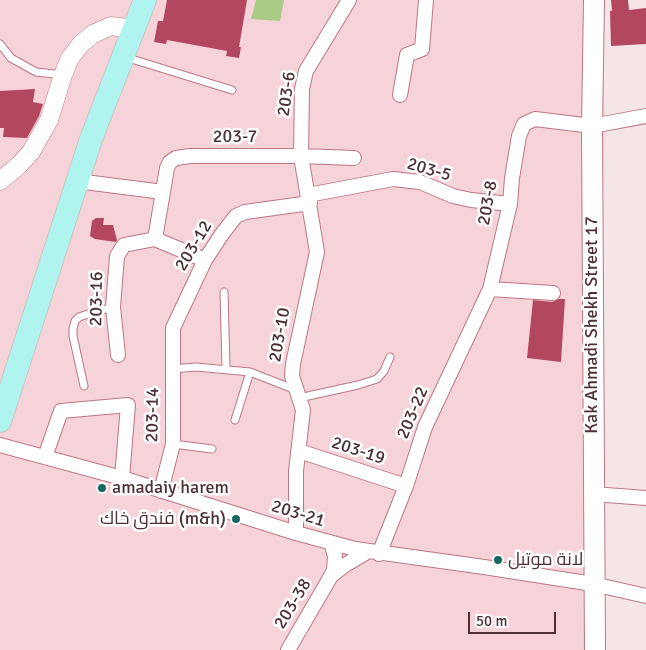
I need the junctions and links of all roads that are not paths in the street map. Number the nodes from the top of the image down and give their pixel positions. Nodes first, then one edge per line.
1 (145, 0) edge
2 (349, 0) edge
3 (426, 0) edge
4 (594, 0) edge
5 (134, 29) junction
6 (0, 44) edge
7 (123, 56) junction
8 (63, 75) junction
9 (232, 90) dead end
10 (400, 95) dead end
11 (646, 116) edge
12 (592, 126) junction
13 (301, 156) junction
14 (354, 158) dead end
15 (0, 181) edge
16 (77, 181) junction
17 (163, 192) junction
18 (309, 199) junction
19 (510, 204) junction
20 (155, 239) junction
21 (205, 260) junction
22 (490, 289) junction
23 (224, 292) dead end
24 (553, 293) dead end
25 (112, 307) junction
26 (118, 355) dead end
27 (390, 357) dead end
28 (172, 369) junction
29 (226, 370) junction
30 (250, 372) junction
31 (84, 386) dead end
32 (298, 394) junction
33 (235, 420) dead end
34 (0, 421) edge
35 (173, 444) junction
36 (0, 445) edge
37 (212, 449) dead end
38 (299, 451) junction
39 (45, 457) junction
40 (122, 478) junction
41 (406, 486) junction
42 (161, 491) junction
43 (593, 494) junction
44 (646, 498) edge
45 (296, 533) junction
46 (331, 543) junction
47 (373, 553) junction
48 (331, 576) junction
49 (593, 584) junction
50 (646, 596) edge
51 (288, 650) edge
52 (595, 650) edge

1 - 5 main road
2 - 13 street, 203-6
3 - 10 street
4 - 12 main road, Kak Ahmadi Shekh Street 17
5 - 7 main road
5 - 8 street
6 - 8 lane
7 - 9 lane
7 - 16 main road
8 - 15 street
11 - 12 street
12 - 19 street, 203-8
12 - 43 main road, Kak Ahmadi Shekh Street 17
13 - 14 street, 203-7
13 - 17 street, 203-7
13 - 18 street, 203-6
16 - 17 street
16 - 34 main road
17 - 20 street
18 - 19 street, 203-5
18 - 21 street, 203-12
18 - 32 street, 203-10
19 - 22 street, 203-8
20 - 21 street
20 - 25 street, 203-16
21 - 28 street, 203-12
22 - 24 street
22 - 41 street, 203-22
23 - 29 lane
25 - 26 street, 203-16
25 - 31 lane
27 - 32 lane
28 - 29 lane
28 - 35 street, 203-14
29 - 30 lane
30 - 32 lane
30 - 33 lane
32 - 38 street, 203-10
35 - 37 lane
35 - 42 street, 203-14
36 - 39 street, 203-21
38 - 41 street, 203-19
38 - 45 street, 203-10
39 - 40 street, 203-21
39 - 40 street
40 - 42 street, 203-21
41 - 47 street, 203-22
42 - 45 street, 203-21
43 - 44 street
43 - 49 main road, Kak Ahmadi Shekh Street 17
45 - 46 street, 203-21
46 - 47 street, 203-21
46 - 48 street, 203-38
47 - 48 street, 203-38
47 - 49 street, 203-21
48 - 51 street, 203-38
49 - 50 street, 203-21
49 - 52 main road, Kak Ahmadi Shekh Street 17

